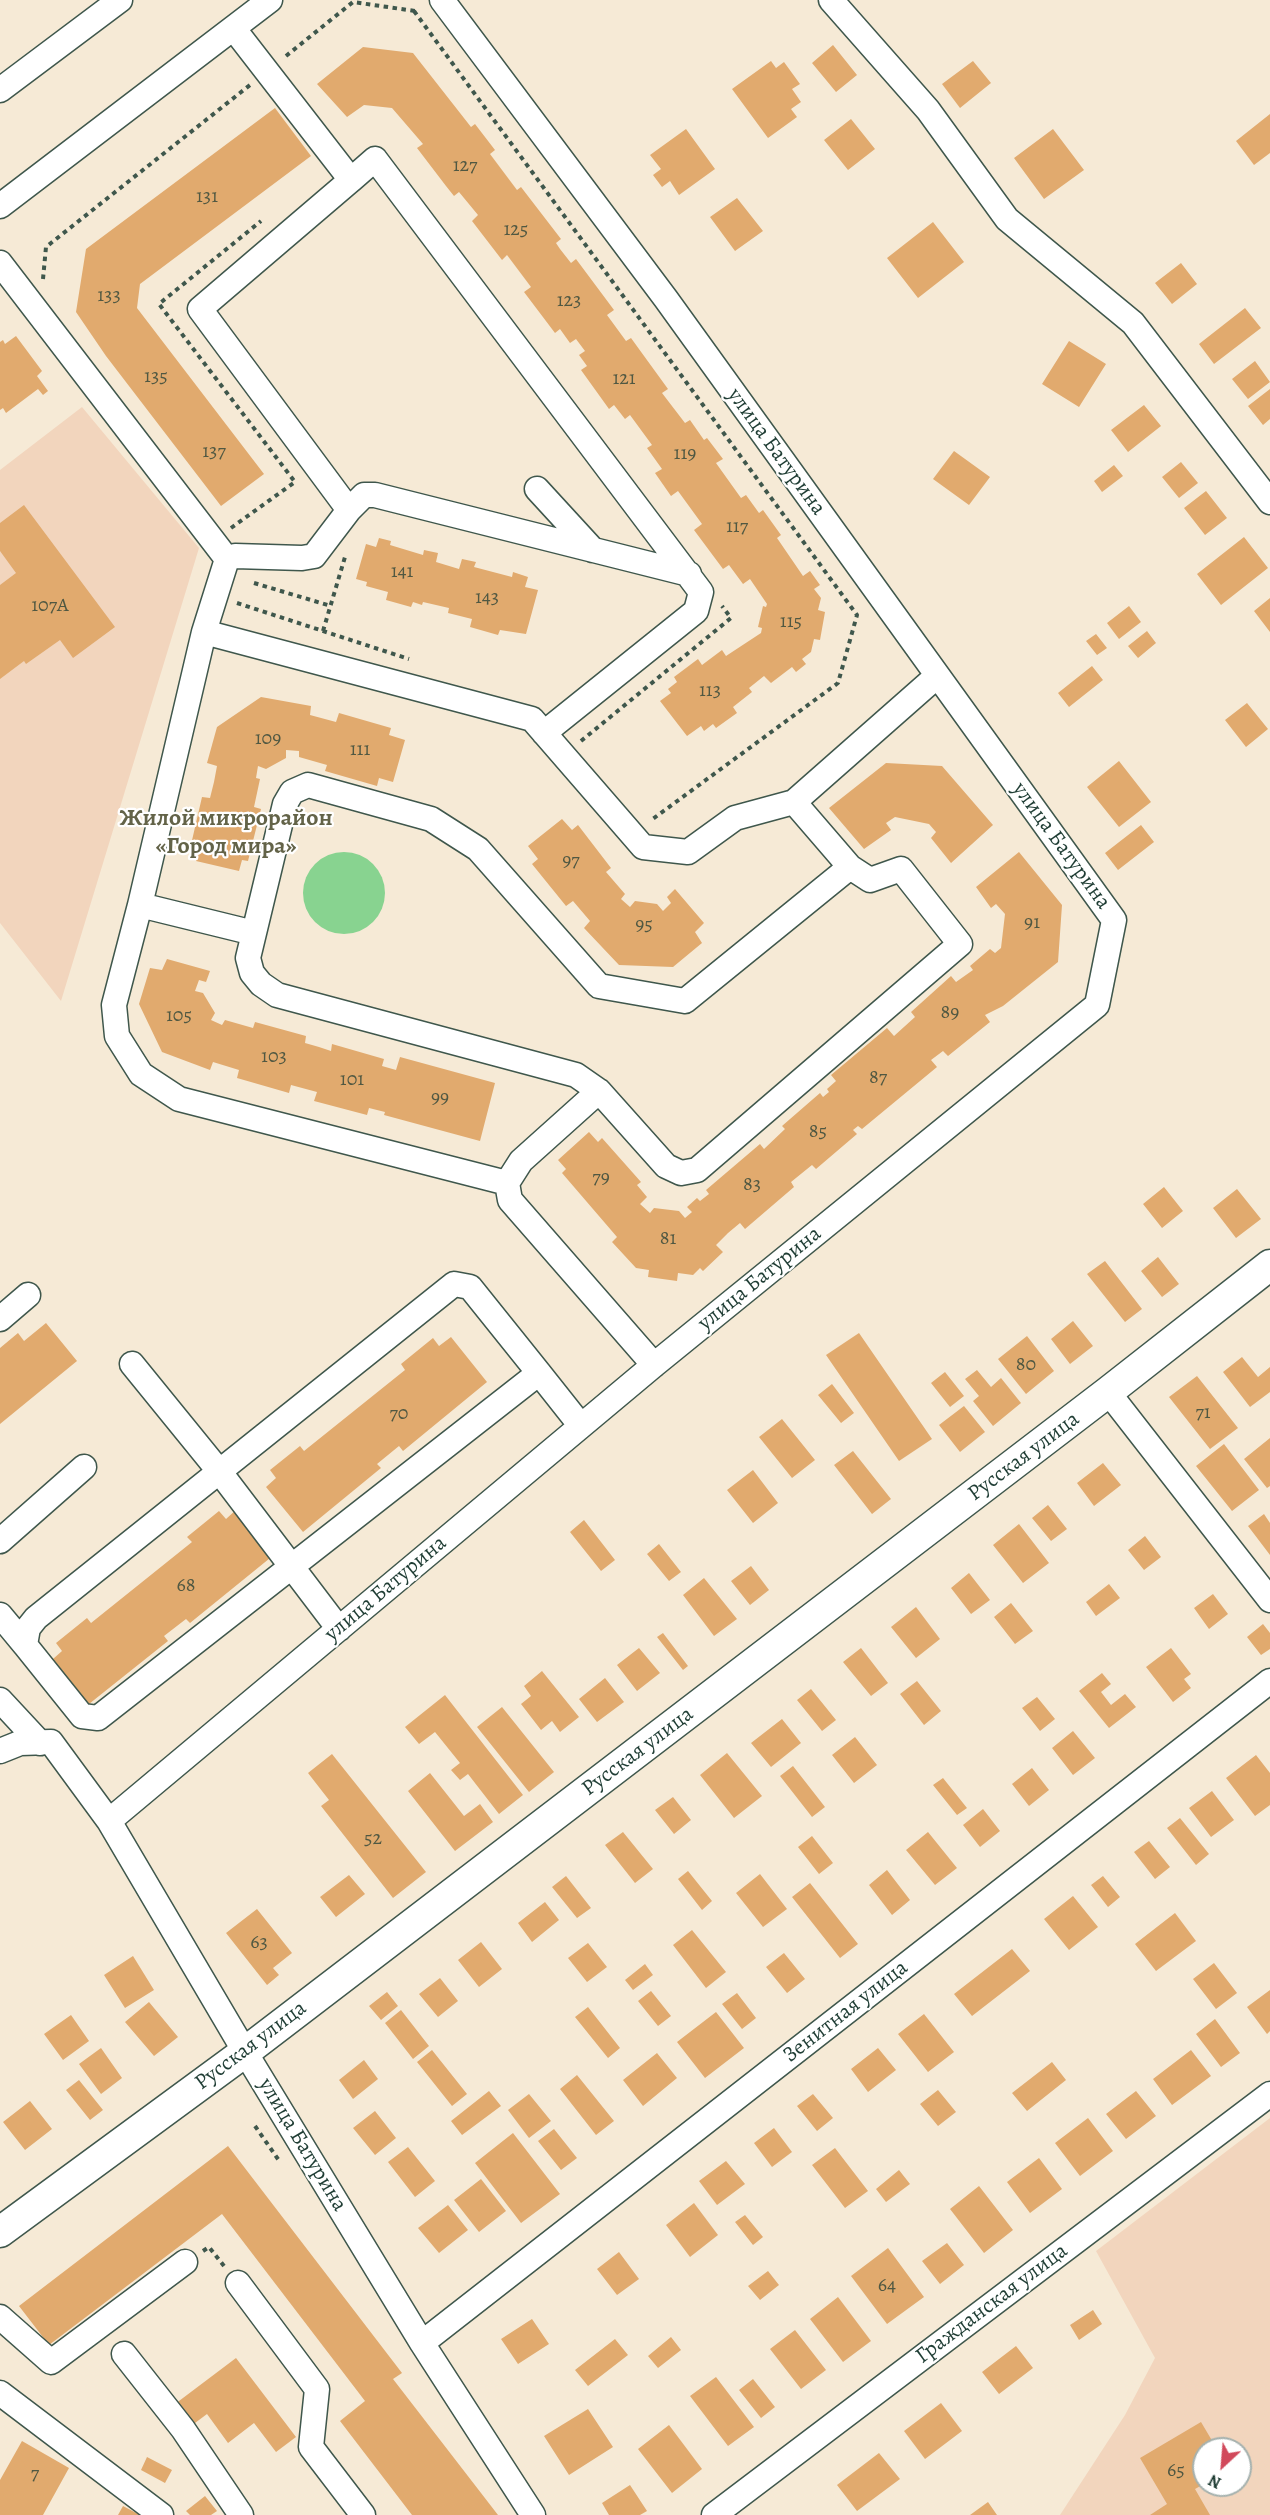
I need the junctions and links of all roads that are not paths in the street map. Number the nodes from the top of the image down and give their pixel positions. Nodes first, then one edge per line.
1 (120, 0) edge
2 (270, 0) edge
3 (846, 5) edge
4 (448, 8) edge
5 (234, 29) junction
6 (0, 90) edge
7 (351, 180) junction
8 (0, 206) edge
9 (0, 262) edge
10 (537, 489) dead end
11 (1270, 502) edge
12 (349, 510) junction
13 (220, 550) junction
14 (593, 550) junction
15 (689, 574) junction
16 (204, 632) junction
17 (937, 676) junction
18 (544, 733) junction
19 (794, 802) junction
20 (850, 867) junction
21 (140, 904) junction
22 (254, 933) junction
23 (599, 1091) junction
24 (507, 1183) junction
25 (1270, 1265) edge
26 (28, 1295) dead end
27 (0, 1319) edge
28 (132, 1364) dead end
29 (654, 1365) junction
30 (539, 1373) junction
31 (1108, 1392) junction
32 (581, 1426) junction
33 (84, 1467) dead end
34 (219, 1471) junction
35 (0, 1541) edge
36 (292, 1566) junction
37 (1270, 1600) edge
38 (0, 1615) edge
39 (339, 1629) junction
40 (25, 1645) junction
41 (1270, 1682) edge
42 (0, 1700) edge
43 (40, 1743) junction
44 (0, 1751) edge
45 (109, 1821) junction
46 (245, 2052) junction
47 (1270, 2094) edge
48 (0, 2232) edge
49 (185, 2262) road end
50 (238, 2283) road end
51 (0, 2317) edge
52 (422, 2343) junction
53 (124, 2354) dead end
54 (0, 2393) edge
55 (161, 2515) edge
56 (241, 2515) edge
57 (363, 2515) edge
58 (533, 2515) edge
59 (714, 2515) edge

1 - 6 street
2 - 5 street
3 - 11 street
4 - 17 street, улица Батурина
5 - 7 street
5 - 8 street
7 - 12 street
7 - 15 street
9 - 13 street
10 - 14 street
12 - 13 street
12 - 14 street
13 - 16 street
14 - 15 street
15 - 18 street
16 - 18 street
16 - 21 street
17 - 19 street
17 - 29 street, улица Батурина
18 - 19 street
19 - 20 street
20 - 22 street
20 - 23 street
21 - 22 street
21 - 24 street
22 - 23 street
23 - 24 street
24 - 29 street
25 - 31 main road, Русская улица
26 - 27 street
28 - 34 street
29 - 32 street, улица Батурина
30 - 32 street
30 - 34 street
30 - 36 street
31 - 37 street
31 - 46 main road, Русская улица
32 - 39 street, улица Батурина
33 - 35 street
34 - 36 street
34 - 40 street
36 - 39 street
36 - 40 street
38 - 40 street
39 - 45 street, улица Батурина
41 - 52 street, Зенитная улица
42 - 43 street
43 - 44 street
43 - 45 street
45 - 46 street, улица Батурина
46 - 48 main road, Русская улица
46 - 52 street, улица Батурина
47 - 59 street, Гражданская улица
49 - 51 street
50 - 57 street
52 - 58 street, улица Батурина
53 - 56 street
54 - 55 street

